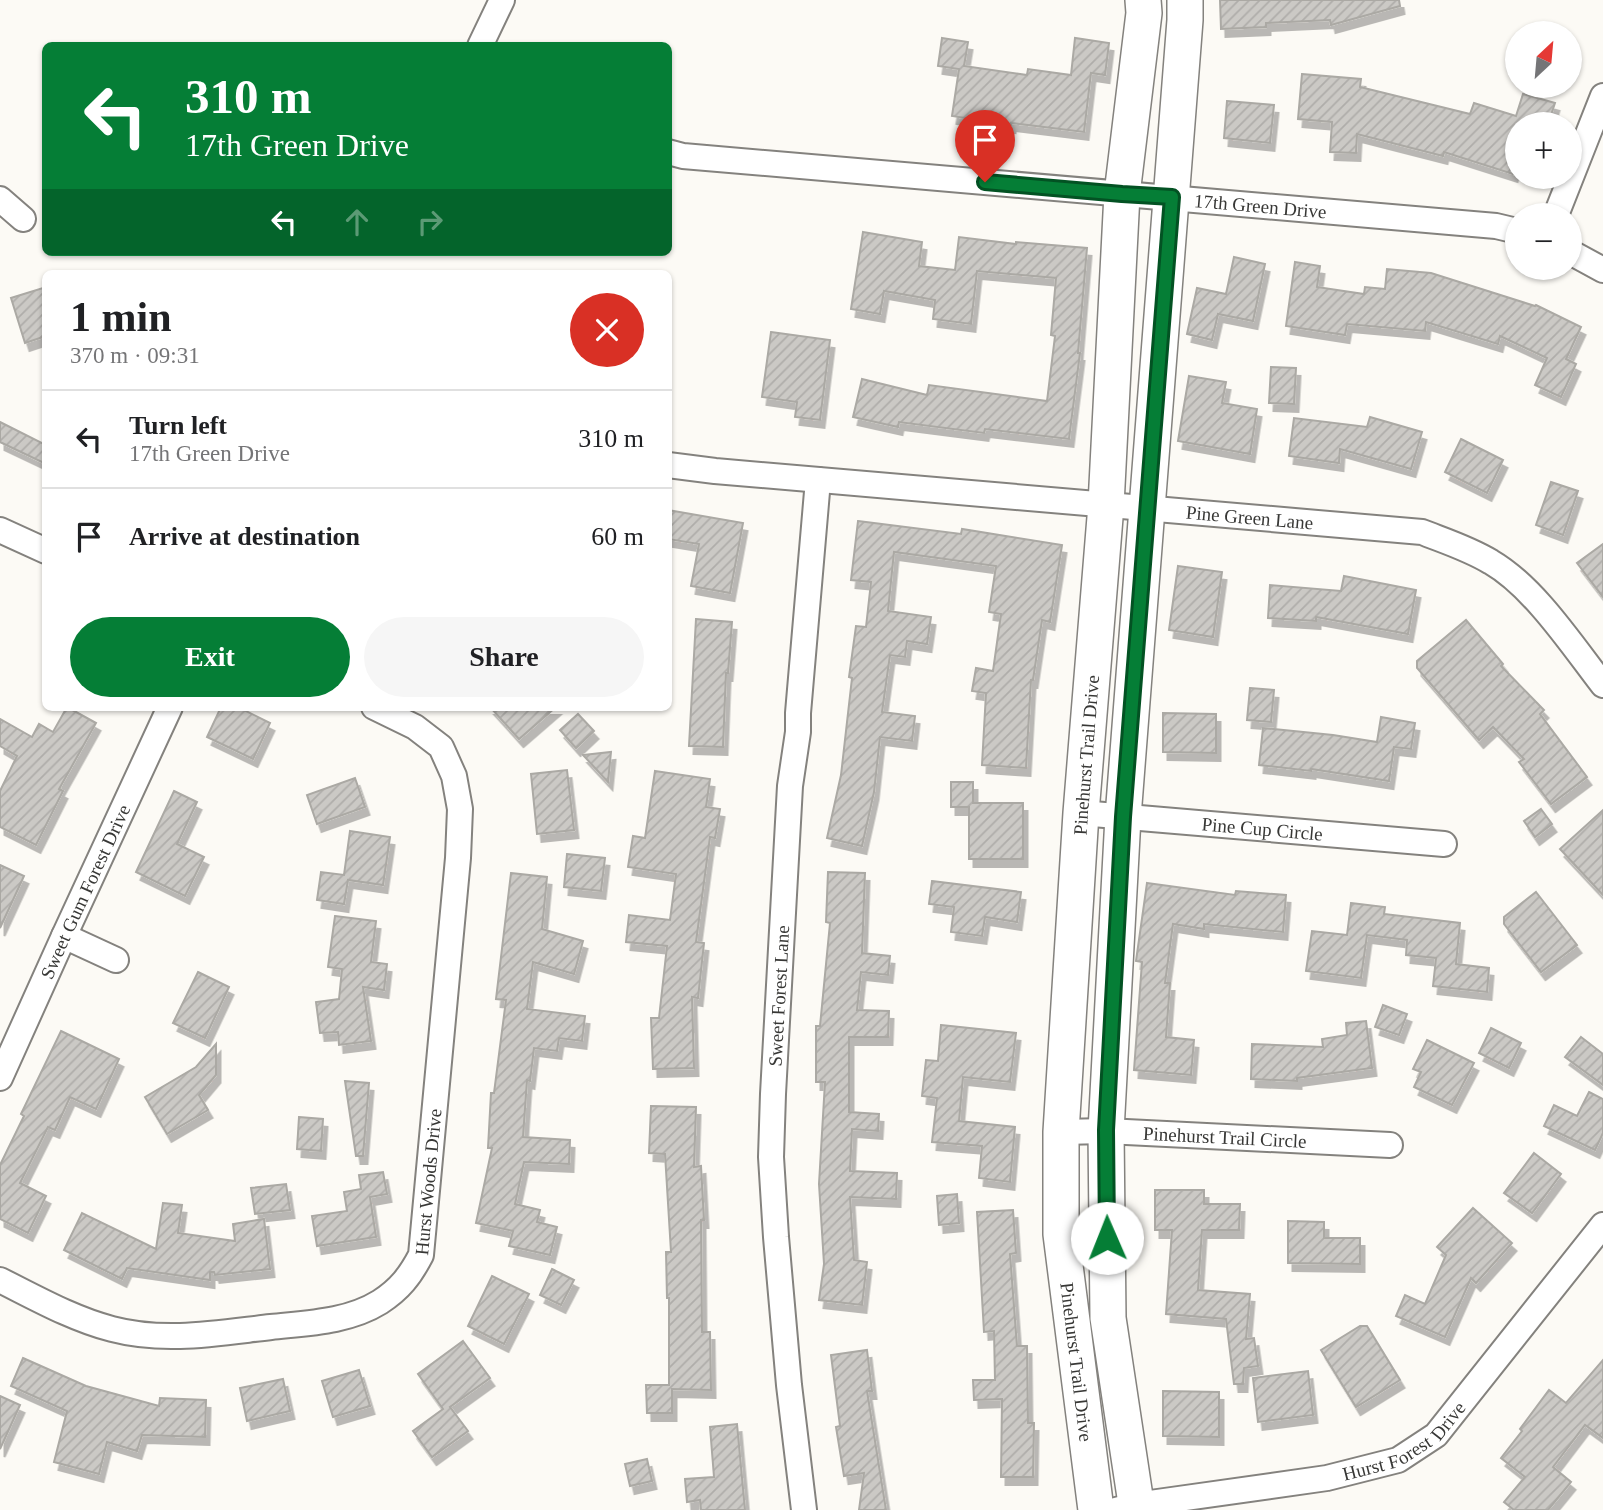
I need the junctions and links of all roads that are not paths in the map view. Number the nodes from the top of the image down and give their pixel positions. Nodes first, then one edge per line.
1 (502, 0) edge
2 (1143, 0) edge
3 (1185, 0) edge
4 (482, 42) edge
5 (1603, 96) edge
6 (672, 153) edge
7 (1122, 194) junction
8 (1172, 197) junction
9 (0, 199) edge
10 (1561, 203) edge
11 (23, 219) dead end
12 (1505, 228) edge
13 (1582, 259) edge
14 (1603, 270) edge
15 (672, 465) edge
16 (818, 480) junction
17 (1106, 505) junction
18 (1147, 507) junction
19 (0, 530) edge
20 (42, 549) edge
21 (1603, 685) edge
22 (168, 711) edge
23 (382, 711) edge
24 (1081, 813) junction
25 (1123, 817) junction
26 (1444, 844) dead end
27 (64, 936) junction
28 (116, 960) dead end
29 (0, 1078) edge
30 (1106, 1130) junction
31 (1061, 1132) junction
32 (1390, 1145) dead end
33 (1603, 1225) edge
34 (0, 1280) edge
35 (1130, 1508) edge
36 (804, 1510) edge
37 (1096, 1510) edge

1 - 4 street
2 - 7 street, Pinehurst Trail Drive
3 - 8 street, Pinehurst Trail Drive
5 - 10 street
6 - 7 street, 17th Green Drive
7 - 8 street, 17th Green Drive
7 - 17 street, Pinehurst Trail Drive
8 - 12 street, 17th Green Drive
8 - 18 street, Pinehurst Trail Drive
9 - 11 street
13 - 14 street
15 - 16 street, Pine Green Lane
16 - 17 street, Pine Green Lane
16 - 36 street, Sweet Forest Lane
17 - 18 street, Pine Green Lane
17 - 24 street, Pinehurst Trail Drive
18 - 21 street, Pine Green Lane
18 - 25 street, Pinehurst Trail Drive
19 - 20 street
22 - 27 street, Sweet Gum Forest Drive
23 - 34 street, Hurst Woods Drive
24 - 25 street, Pine Cup Circle
24 - 31 street, Pinehurst Trail Drive
25 - 26 street, Pine Cup Circle
25 - 30 street, Pinehurst Trail Drive
27 - 28 street
27 - 29 street, Sweet Gum Forest Drive
30 - 31 street, Pinehurst Trail Circle
30 - 32 street, Pinehurst Trail Circle
30 - 35 street, Pinehurst Trail Drive
31 - 37 street, Pinehurst Trail Drive
33 - 35 street, Hurst Forest Drive

